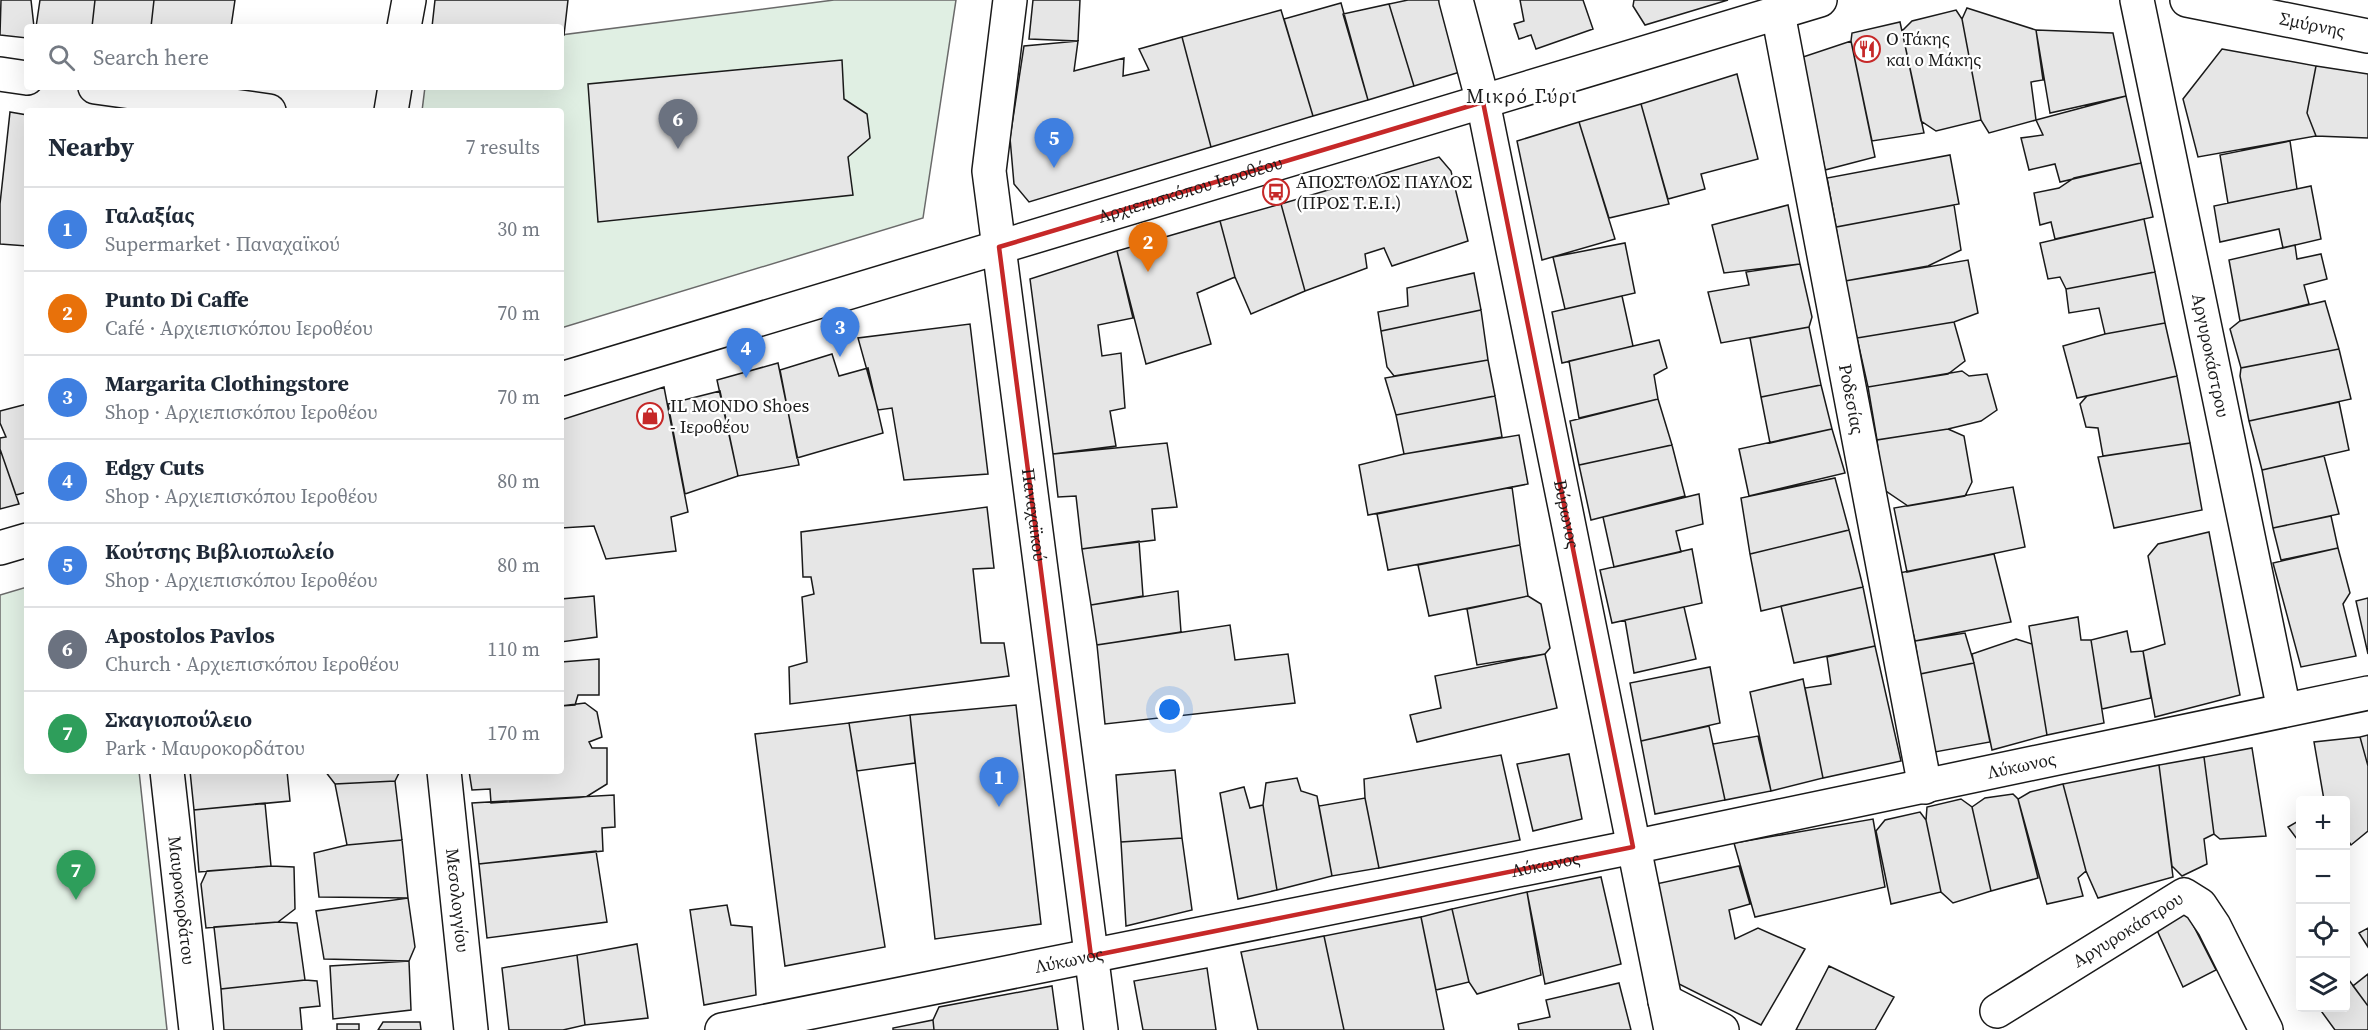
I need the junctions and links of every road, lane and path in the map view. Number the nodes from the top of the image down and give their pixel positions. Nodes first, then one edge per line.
1 (409, 0) edge
2 (1010, 0) edge
3 (1456, 0) edge
4 (1820, 0) edge
5 (2137, 0) edge
6 (2187, 0) edge
7 (1778, 13) junction
8 (405, 24) edge
9 (2368, 36) edge
10 (0, 74) edge
11 (24, 78) edge
12 (116, 90) edge
13 (394, 90) edge
14 (1483, 102) junction
15 (247, 108) edge
16 (392, 108) edge
17 (999, 247) junction
18 (564, 378) edge
19 (24, 541) edge
20 (0, 548) edge
21 (2368, 693) edge
22 (2284, 710) junction
23 (167, 774) edge
24 (444, 774) edge
25 (1925, 787) junction
26 (1633, 847) junction
27 (1091, 956) junction
28 (1997, 1011) dead end
29 (1668, 1016) edge
30 (196, 1030) edge
31 (471, 1030) edge
32 (722, 1030) edge
33 (1101, 1030) edge
34 (1722, 1030) edge
35 (2266, 1030) edge

1 - 8 street
2 - 17 street, Παναχαϊκού
3 - 14 street, Βύρωνος
4 - 7 street, Αρχιεπισκόπου Ιεροθέου
5 - 22 street, Αργυροκάστρου
6 - 9 street, Σμύρνης
7 - 14 street, Αρχιεπισκόπου Ιεροθέου
7 - 25 street, Ροδεσίας
10 - 11 street
12 - 15 street
13 - 16 street
14 - 17 street, Αρχιεπισκόπου Ιεροθέου
14 - 26 street, Βύρωνος
17 - 18 street, Αρχιεπισκόπου Ιεροθέου
17 - 27 street, Παναχαϊκού
19 - 20 street
21 - 22 street, Λύκωνος
22 - 25 street, Λύκωνος
23 - 30 street, Μαυροκορδάτου
24 - 31 street, Μεσολογγίου
25 - 26 street, Λύκωνος
26 - 27 street, Λύκωνος
26 - 29 street, Βύρωνος
27 - 32 street, Λύκωνος
27 - 33 street, Παναχαϊκού
28 - 35 street, Αργυροκάστρου
29 - 34 street

